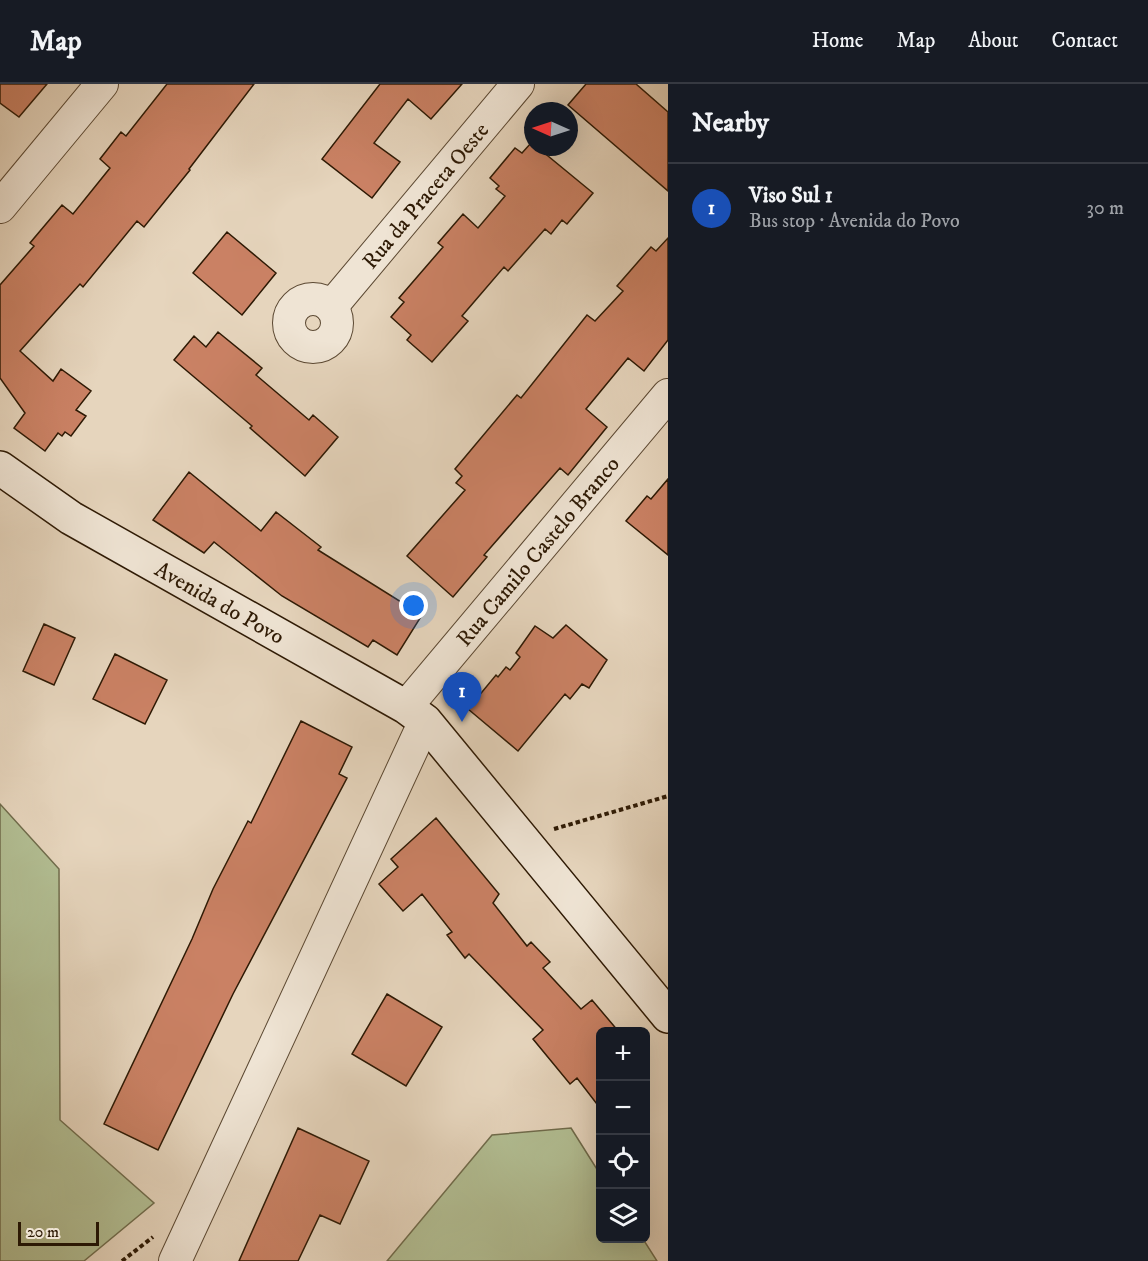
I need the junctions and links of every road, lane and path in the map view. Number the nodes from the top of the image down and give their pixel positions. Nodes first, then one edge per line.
1 (102, 84) edge
2 (518, 84) edge
3 (0, 207) edge
4 (331, 307) dead end
5 (668, 395) edge
6 (6, 467) edge
7 (416, 714) junction
8 (668, 796) edge
9 (521, 838) junction
10 (668, 1016) edge
11 (175, 1261) edge

1 - 3 street
2 - 4 street, Rua da Praceta Oeste
5 - 7 street, Rua Camilo Castelo Branco
6 - 7 street, Avenida do Povo
7 - 9 street
7 - 11 street, Rua Camilo Castelo Branco
8 - 9 path
9 - 10 street

